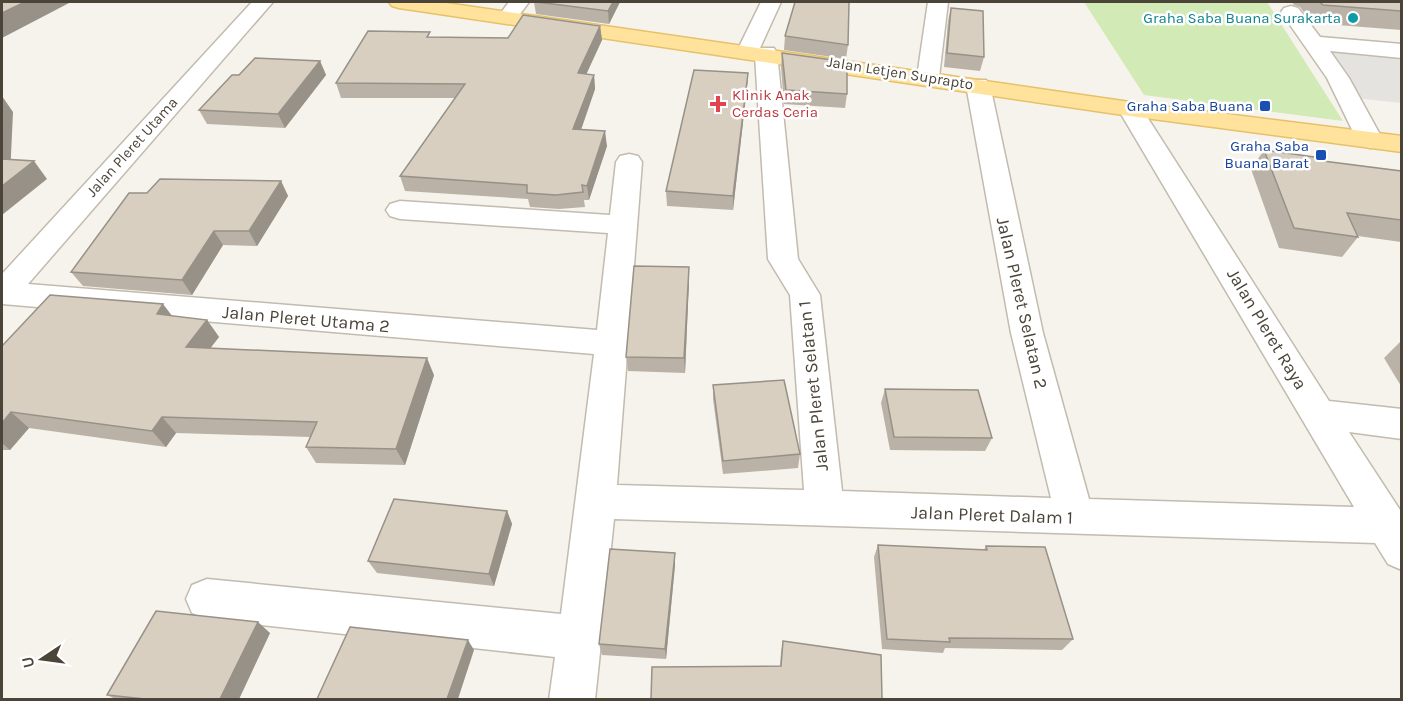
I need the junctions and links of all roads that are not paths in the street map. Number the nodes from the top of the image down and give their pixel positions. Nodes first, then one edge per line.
1 (263, 2) edge
2 (399, 2) edge
3 (771, 2) edge
4 (938, 2) edge
5 (513, 10) edge
6 (1291, 12) dead end
7 (1313, 43) junction
8 (1401, 51) edge
9 (757, 52) junction
10 (928, 77) junction
11 (978, 85) junction
12 (1130, 109) junction
13 (1371, 140) junction
14 (1401, 144) edge
15 (629, 162) dead end
16 (400, 210) dead end
17 (621, 225) junction
18 (2, 292) edge
19 (610, 343) junction
20 (1319, 414) junction
21 (1401, 424) edge
22 (596, 501) junction
23 (825, 509) junction
24 (1075, 518) junction
25 (1395, 538) edge
26 (207, 598) dead end
27 (581, 638) junction
28 (572, 699) edge

1 - 18 street, Jalan Pleret Utama
2 - 5 main road, Jalan Letjen Suprapto
3 - 9 street
4 - 10 street
5 - 9 main road, Jalan Letjen Suprapto
6 - 7 street
7 - 8 street
7 - 13 street
9 - 10 main road, Jalan Letjen Suprapto
9 - 23 street, Jalan Pleret Selatan 1
10 - 11 main road, Jalan Letjen Suprapto
11 - 12 main road, Jalan Letjen Suprapto
11 - 24 street, Jalan Pleret Selatan 2
12 - 13 main road, Jalan Letjen Suprapto
12 - 20 street, Jalan Pleret Raya
13 - 14 main road, Jalan Letjen Suprapto
15 - 17 street
16 - 17 street
17 - 19 street
18 - 19 street, Jalan Pleret Utama 2
19 - 22 street
20 - 21 street
20 - 25 street, Jalan Pleret Raya
22 - 23 street, Jalan Pleret Dalam 1
22 - 27 street
23 - 24 street, Jalan Pleret Dalam 1
24 - 25 street, Jalan Pleret Dalam 1
26 - 27 street
27 - 28 street

